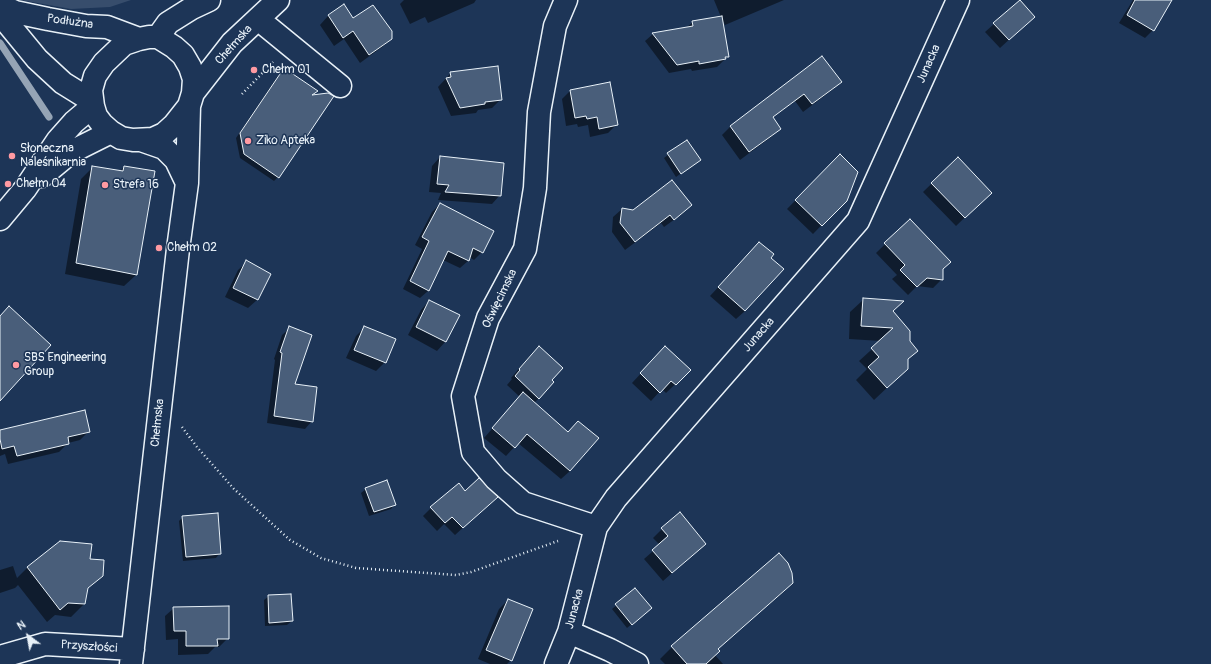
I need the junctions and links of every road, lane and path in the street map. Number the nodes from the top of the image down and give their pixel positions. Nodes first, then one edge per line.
1 (209, 0) edge
2 (278, 0) edge
3 (566, 0) edge
4 (958, 0) edge
5 (0, 5) edge
6 (0, 14) edge
7 (258, 19) junction
8 (148, 38) junction
9 (290, 45) junction
10 (340, 86) dead end
11 (242, 94) dead end
12 (191, 99) junction
13 (93, 104) junction
14 (111, 132) junction
15 (141, 140) junction
16 (187, 183) junction
17 (25, 189) junction
18 (0, 219) edge
19 (158, 423) junction
20 (596, 526) junction
21 (516, 556) dead end
22 (569, 632) junction
23 (0, 657) edge
24 (132, 657) edge
25 (556, 664) edge
26 (637, 664) edge

1 - 8 street
2 - 7 street, Chełmska
3 - 20 street, Oświęcimska
4 - 20 street, Junacka
5 - 8 street, Podłużna
6 - 13 street
7 - 9 street
7 - 12 street, Chełmska
8 - 12 street
8 - 13 street
9 - 10 street
9 - 11 path
12 - 15 street
12 - 16 street, Chełmska
13 - 14 street
13 - 17 street
14 - 15 street
14 - 17 street
15 - 16 street
16 - 19 street, Chełmska
17 - 18 street
19 - 21 path
19 - 24 street, Chełmska
20 - 22 street, Junacka
22 - 25 street, Junacka
22 - 26 street
23 - 24 street, Przyszłości

